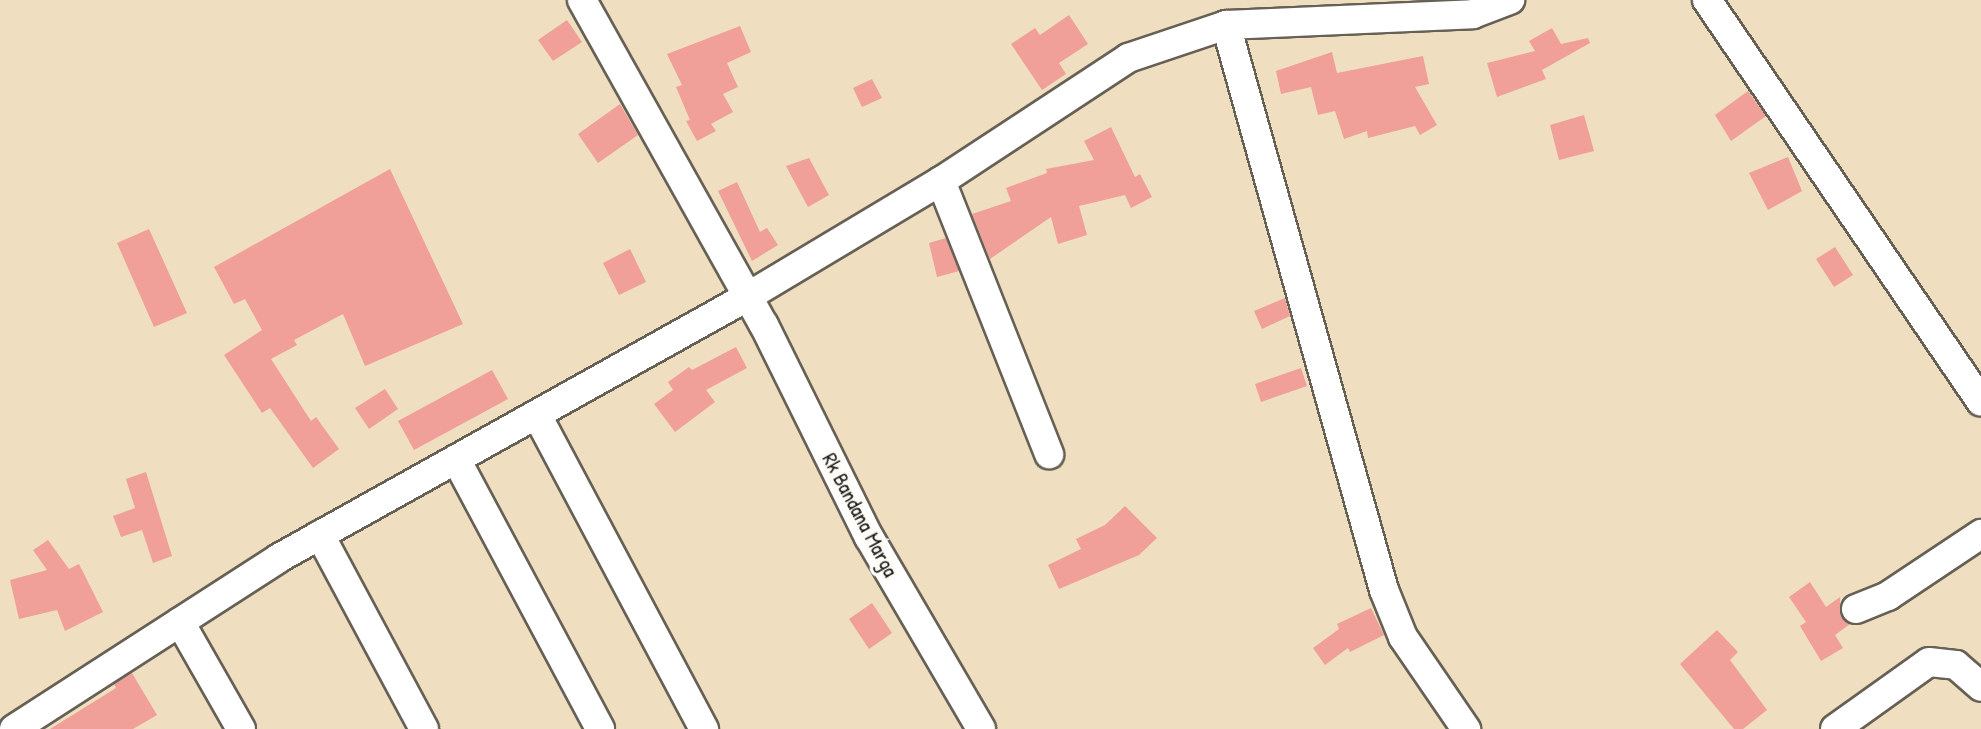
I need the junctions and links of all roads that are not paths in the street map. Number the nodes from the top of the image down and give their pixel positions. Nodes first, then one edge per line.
1 (582, 0) edge
2 (1510, 0) edge
3 (1707, 0) edge
4 (1226, 25) junction
5 (941, 181) junction
6 (747, 297) junction
7 (1981, 402) edge
8 (537, 415) junction
9 (1049, 454) dead end
10 (456, 459) junction
11 (1981, 534) edge
12 (320, 535) junction
13 (1856, 610) dead end
14 (180, 622) junction
15 (1981, 687) edge
16 (14, 729) edge
17 (241, 729) edge
18 (424, 729) edge
19 (600, 729) edge
20 (704, 729) edge
21 (981, 729) edge
22 (1466, 729) edge
23 (1835, 729) edge

1 - 6 street, Rk Bandana Marga
2 - 4 street
3 - 7 street
4 - 5 street
4 - 22 street
5 - 6 street
5 - 9 street
6 - 8 street
6 - 21 street, Rk Bandana Marga
8 - 10 street
8 - 20 street
10 - 12 street
10 - 19 street
11 - 13 street
12 - 14 street
12 - 18 street
14 - 16 street
14 - 17 street
15 - 23 street

